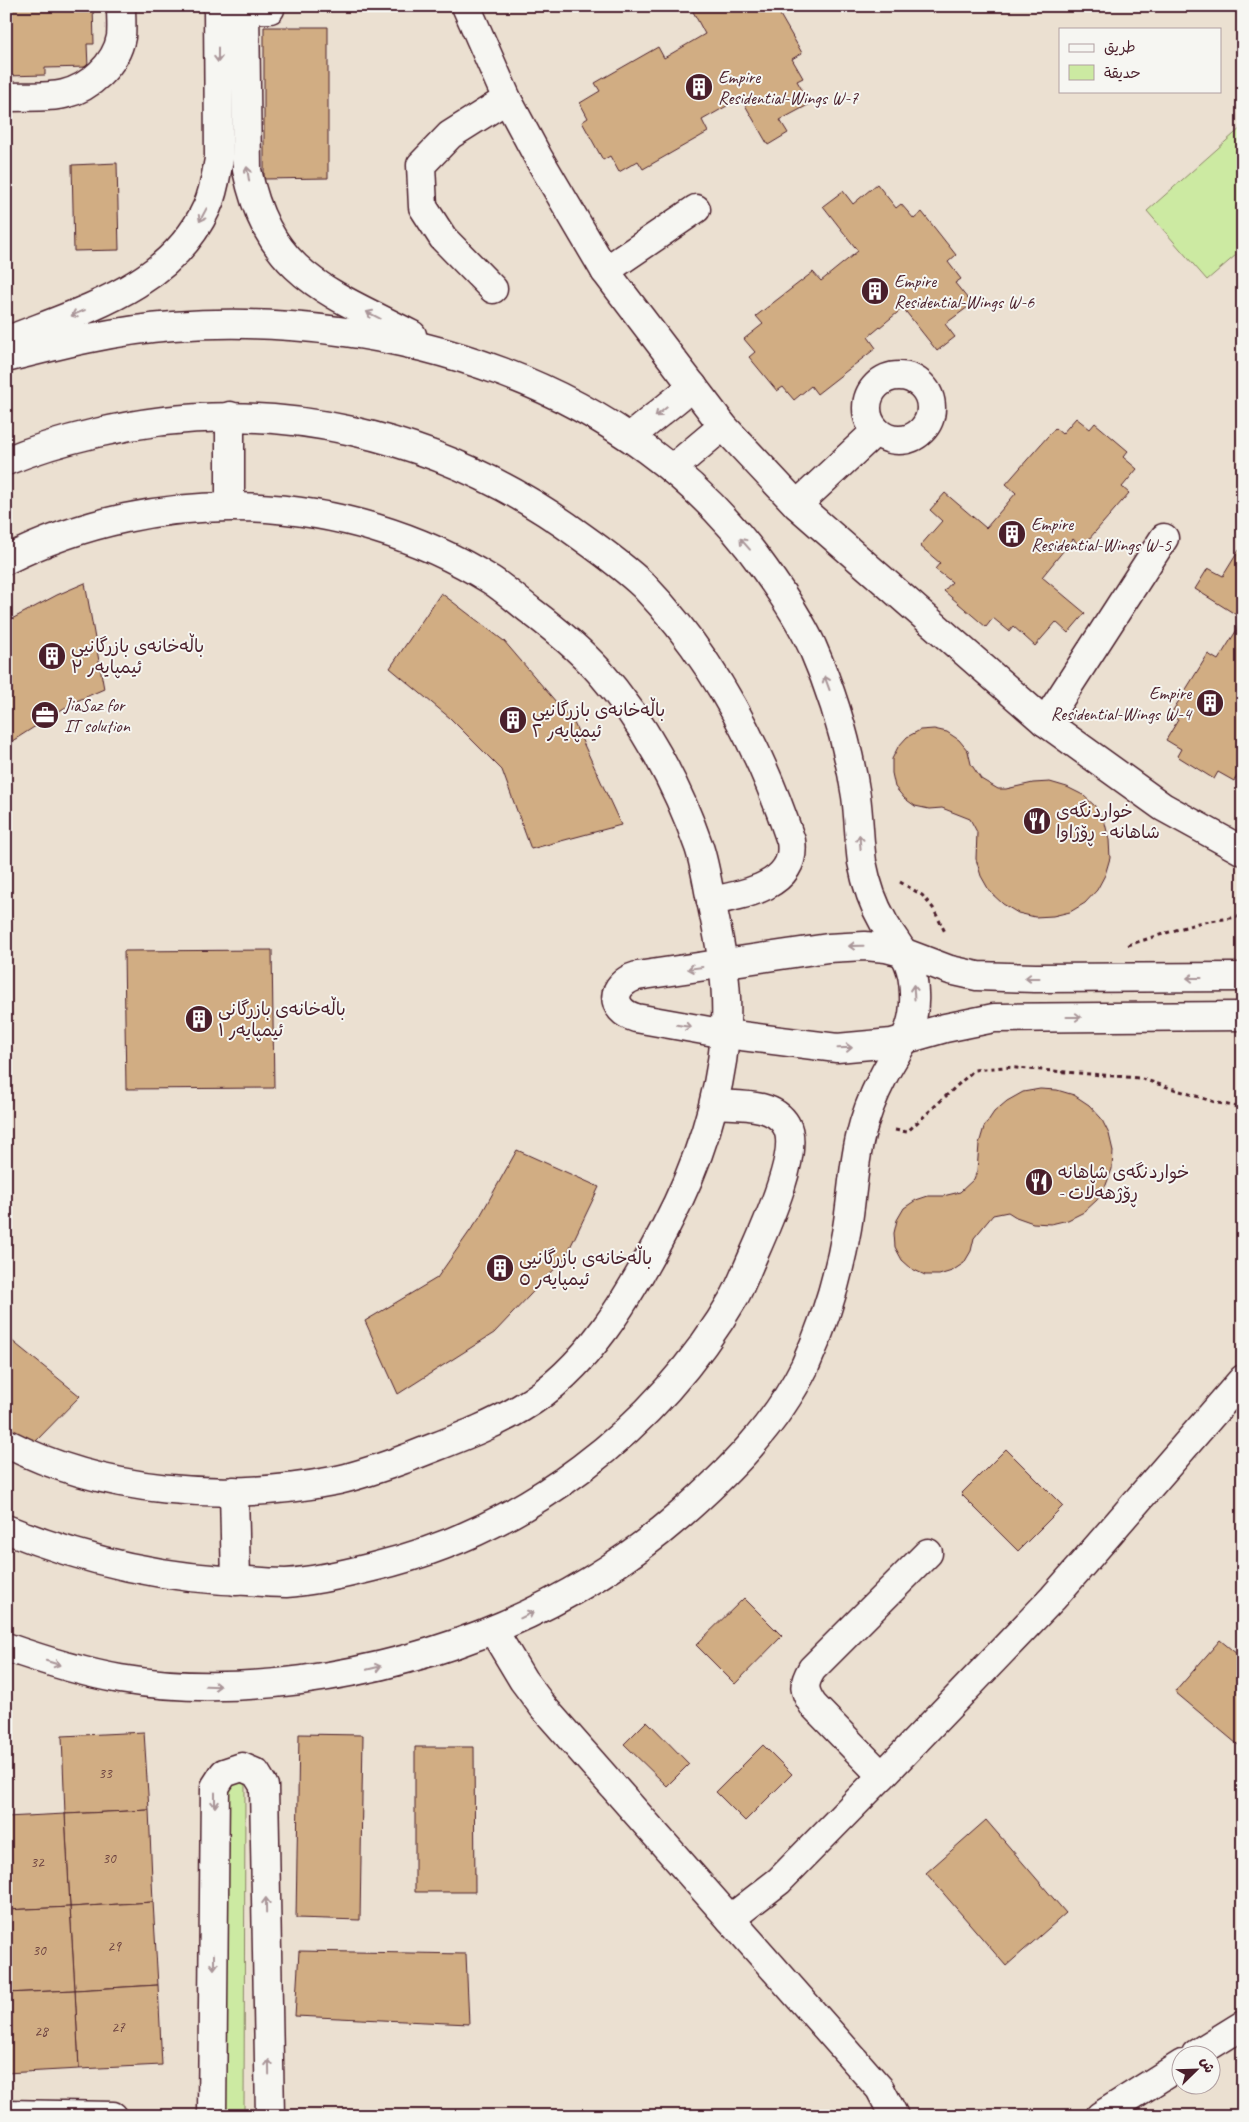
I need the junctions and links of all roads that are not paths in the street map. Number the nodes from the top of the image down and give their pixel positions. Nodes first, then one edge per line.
1 (121, 6) edge
2 (218, 6) edge
3 (254, 8) edge
4 (470, 8) edge
5 (6, 97) edge
6 (507, 99) junction
7 (696, 209) dead end
8 (605, 271) junction
9 (493, 289) dead end
10 (6, 341) edge
11 (447, 353) junction
12 (6, 358) edge
13 (693, 386) junction
14 (230, 416) junction
15 (723, 426) junction
16 (876, 431) dead end
17 (630, 437) junction
18 (6, 462) edge
19 (672, 469) junction
20 (796, 505) junction
21 (230, 506) junction
22 (1164, 538) dead end
23 (6, 560) edge
24 (1045, 722) junction
25 (1243, 851) edge
26 (711, 900) junction
27 (905, 953) junction
28 (724, 963) junction
29 (1243, 977) edge
30 (1243, 1016) edge
31 (726, 1034) junction
32 (906, 1040) junction
33 (715, 1104) junction
34 (1243, 1379) edge
35 (6, 1443) edge
36 (234, 1491) junction
37 (6, 1529) edge
38 (928, 1553) dead end
39 (236, 1581) junction
40 (493, 1630) junction
41 (6, 1648) edge
42 (882, 1776) junction
43 (730, 1918) junction
44 (1243, 2026) edge
45 (1213, 2044) edge
46 (1172, 2070) edge
47 (6, 2114) edge
48 (113, 2116) edge
49 (212, 2116) edge
50 (270, 2116) edge
51 (894, 2116) edge
52 (1100, 2116) edge

1 - 5 street
2 -> 10 street
11 -> 3 street
4 - 6 street
6 - 8 street
6 - 9 street
7 - 8 street
8 - 13 street
11 - 12 street
11 - 17 street
13 - 15 street
13 -> 17 street
14 - 18 street
14 - 21 street
14 - 26 street
15 - 19 street
15 - 20 street
16 - 20 street
17 - 19 street
27 -> 19 street
20 - 24 street
21 - 23 street
21 - 26 street
22 - 24 street
24 - 25 street
26 - 28 street
27 -> 28 street
29 -> 27 street
32 -> 27 street
28 - 31 street
28 -> 31 street
32 -> 30 street
31 -> 32 street
31 - 33 street
40 -> 32 street
33 - 36 street
33 - 39 street
34 - 42 street
35 - 36 street
36 - 39 street
37 - 39 street
38 - 42 street
41 -> 40 street
40 - 43 street
42 - 43 street
43 - 51 street
44 - 45 street
46 - 52 street
47 - 48 street
50 -> 49 street

